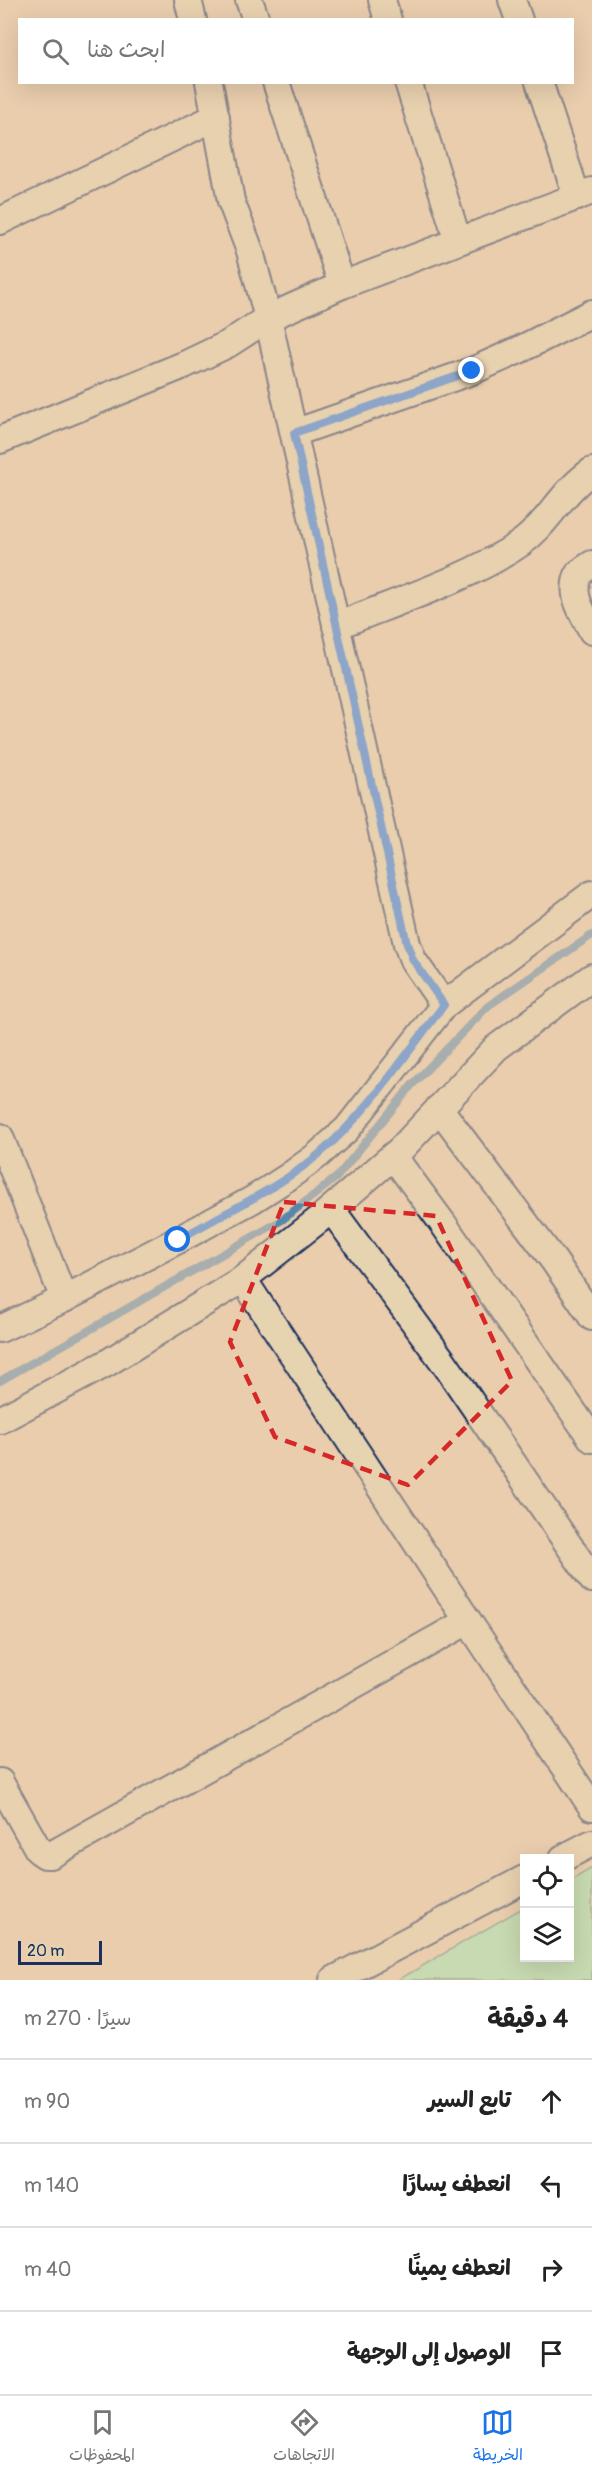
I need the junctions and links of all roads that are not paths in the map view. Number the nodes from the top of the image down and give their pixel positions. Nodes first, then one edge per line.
1 (188, 0) edge
2 (249, 0) edge
3 (382, 0) edge
4 (512, 0) edge
5 (192, 18) edge
6 (255, 18) edge
7 (387, 18) edge
8 (518, 18) edge
9 (209, 84) edge
10 (277, 84) edge
11 (409, 84) edge
12 (540, 84) edge
13 (216, 117) junction
14 (585, 194) edge
15 (0, 221) edge
16 (458, 242) junction
17 (342, 285) junction
18 (592, 313) edge
19 (268, 318) junction
20 (294, 433) junction
21 (0, 440) edge
22 (592, 471) edge
23 (592, 564) edge
24 (336, 626) junction
25 (592, 631) edge
26 (592, 894) edge
27 (592, 976) edge
28 (444, 1005) junction
29 (439, 1108) junction
30 (0, 1137) edge
31 (393, 1156) junction
32 (331, 1209) junction
33 (243, 1279) junction
34 (64, 1299) junction
35 (592, 1317) edge
36 (0, 1329) edge
37 (0, 1420) edge
38 (592, 1439) edge
39 (592, 1579) edge
40 (468, 1621) junction
41 (0, 1782) edge
42 (592, 1807) edge
43 (592, 1843) edge
44 (571, 1854) edge
45 (520, 1882) edge
46 (333, 1980) edge

1 - 5 street
2 - 6 street
3 - 7 street
4 - 8 street
9 - 13 street
10 - 17 street
11 - 16 street
12 - 14 street
13 - 15 street
13 - 19 street
14 - 16 street
16 - 17 street
17 - 19 street
18 - 20 street
19 - 20 street
19 - 21 street
20 - 24 street
22 - 24 street
23 - 25 street
24 - 28 street
26 - 28 street
27 - 29 street
28 - 34 street
29 - 31 street
29 - 35 street
30 - 34 street
31 - 32 street
31 - 38 street
32 - 33 street
32 - 39 street
33 - 37 street
33 - 40 street
34 - 36 street
40 - 41 street
40 - 42 street
43 - 44 street
45 - 46 street

